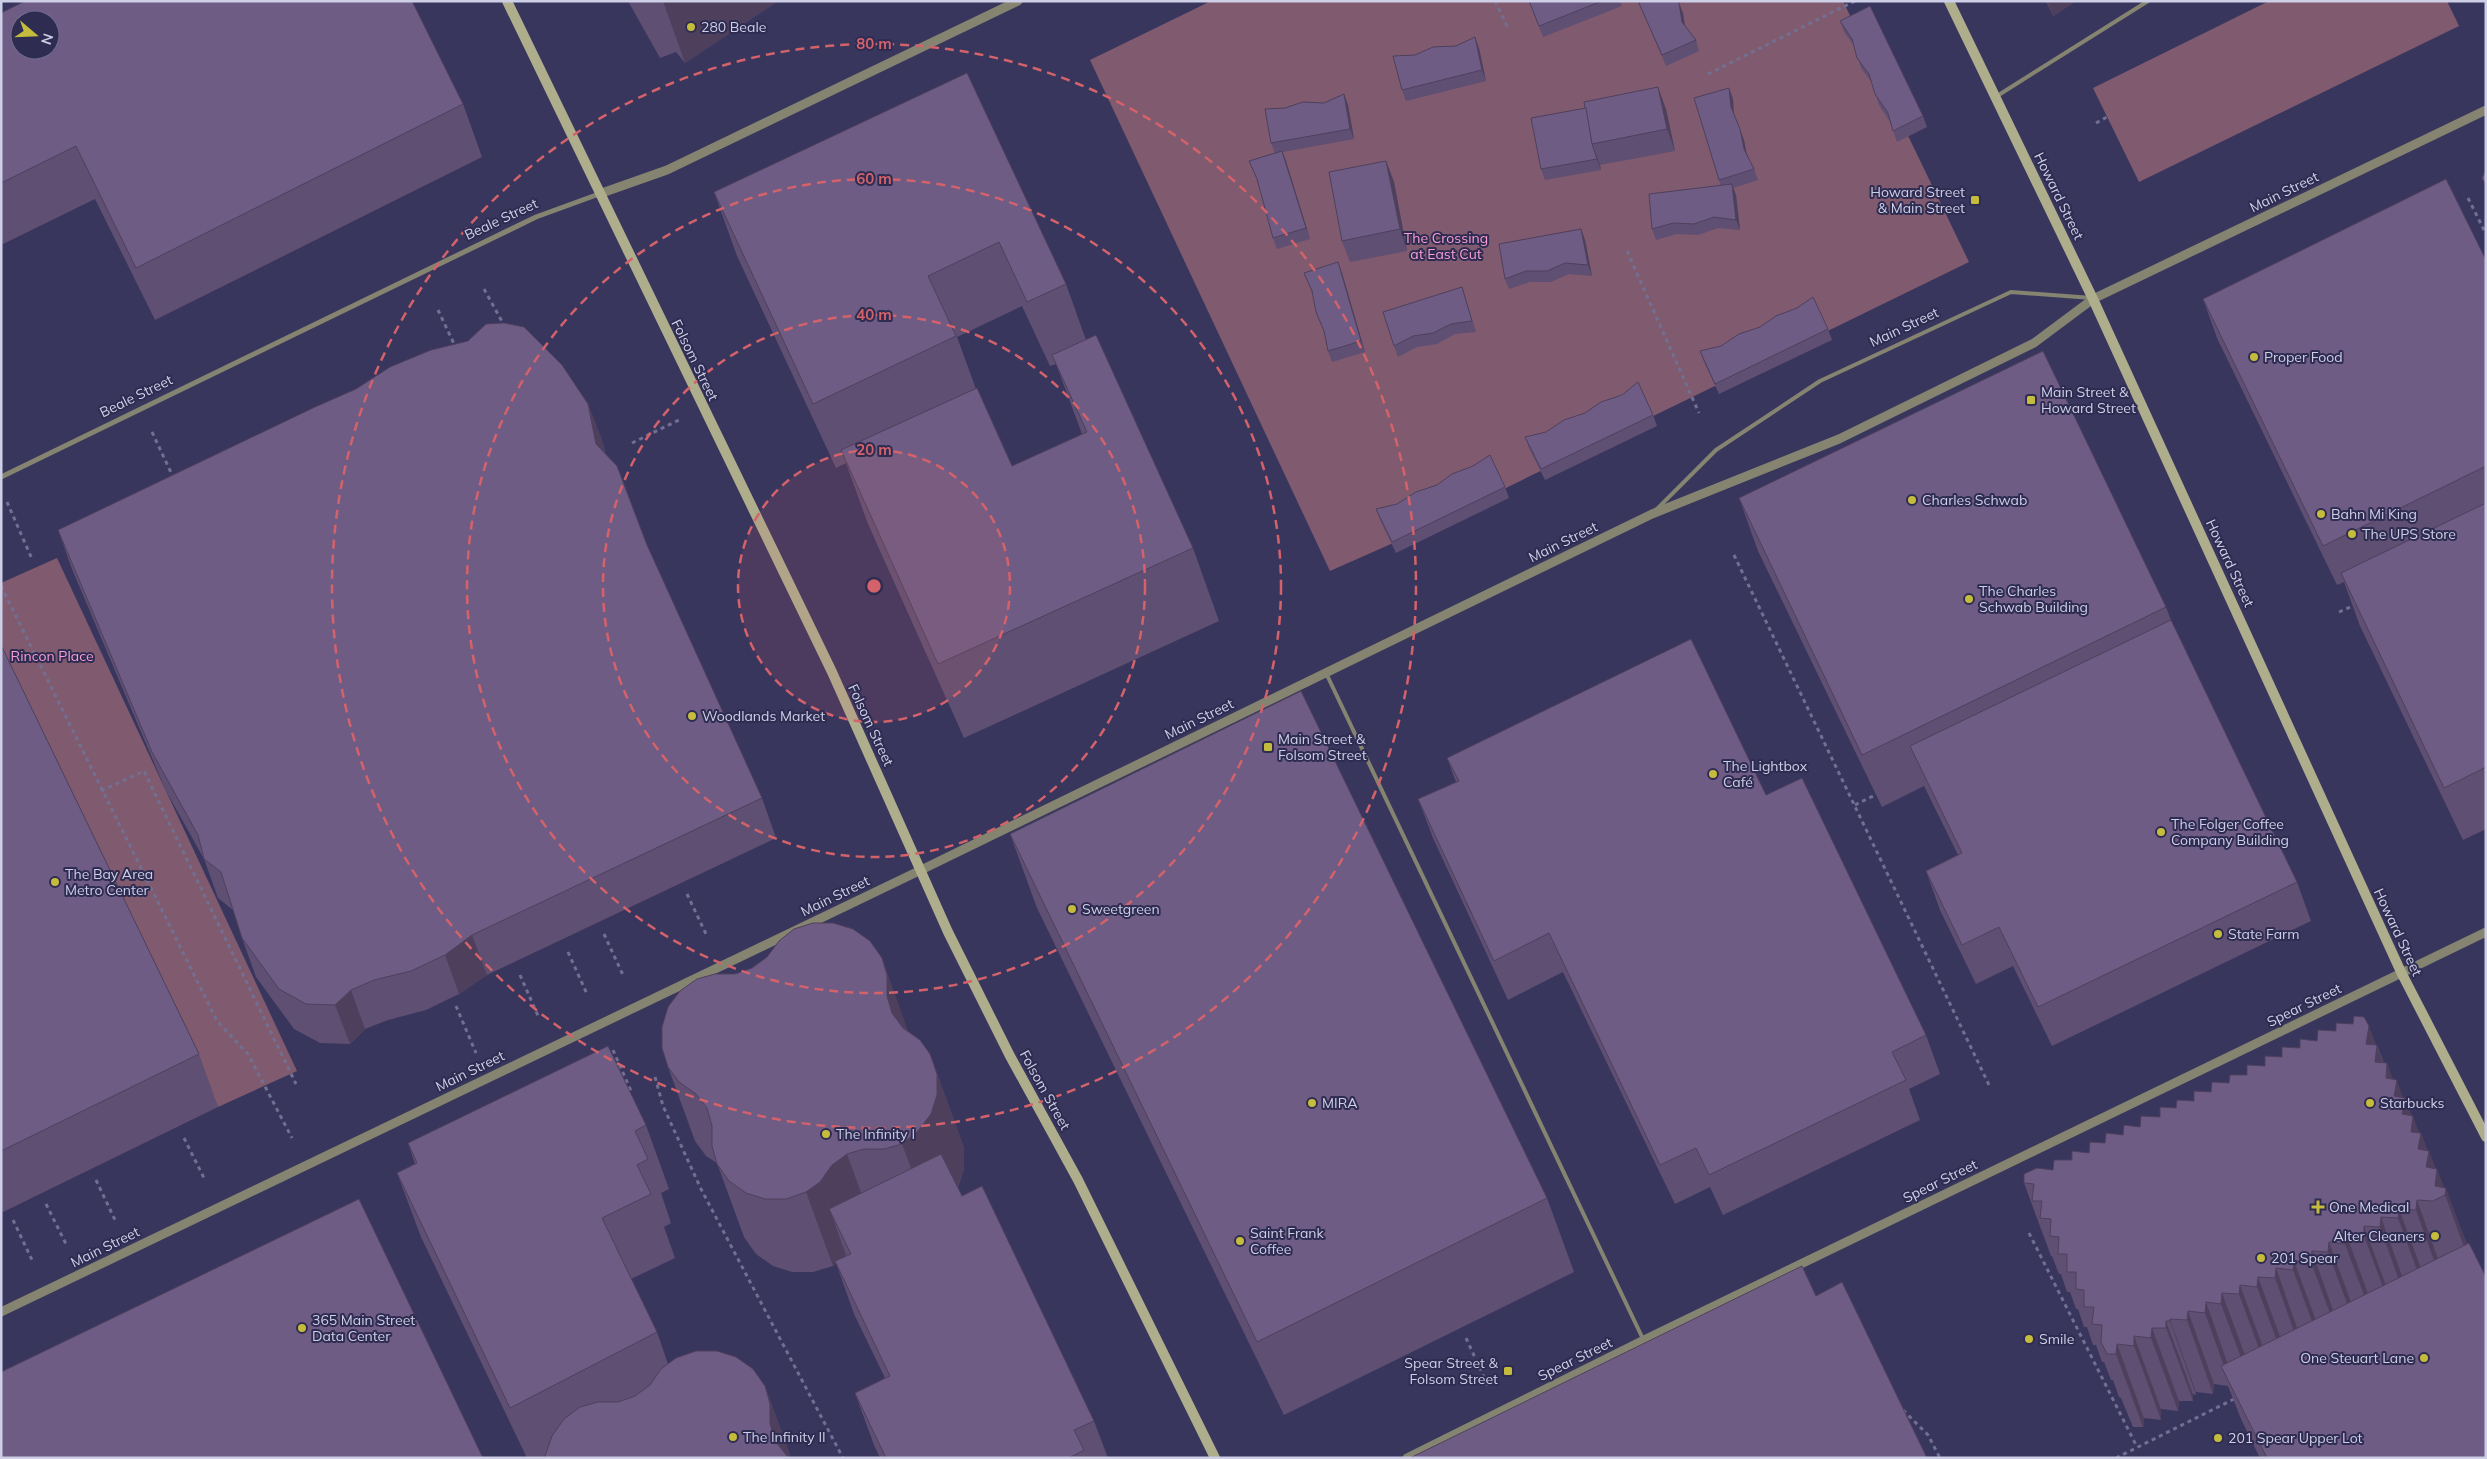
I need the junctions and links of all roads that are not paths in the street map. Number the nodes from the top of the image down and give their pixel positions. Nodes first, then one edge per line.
1 (507, 1) edge
2 (1018, 1) edge
3 (1949, 1) edge
4 (2148, 1) edge
5 (1995, 98) junction
6 (2486, 110) edge
7 (599, 194) junction
8 (2093, 299) junction
9 (1, 477) edge
10 (1652, 514) junction
11 (1326, 673) junction
12 (921, 870) junction
13 (2486, 932) edge
14 (2402, 972) junction
15 (2486, 1137) edge
16 (1, 1312) edge
17 (1644, 1340) junction
18 (1215, 1458) edge
19 (1407, 1458) edge

1 - 7 main road, Folsom Street
2 - 7 street, Beale Street
3 - 5 main road, Howard Street
4 - 5 lane
5 - 8 main road, Howard Street
6 - 8 street, Main Street
7 - 9 street, Beale Street
7 - 12 main road, Folsom Street
8 - 10 street, Main Street
8 - 10 lane, Main Street
8 - 14 main road, Howard Street
10 - 11 street, Main Street
11 - 12 street, Main Street
11 - 17 lane
12 - 16 street, Main Street
12 - 18 main road, Folsom Street
13 - 14 street, Spear Street
14 - 15 main road, Howard Street
14 - 17 street, Spear Street
17 - 19 street, Spear Street

